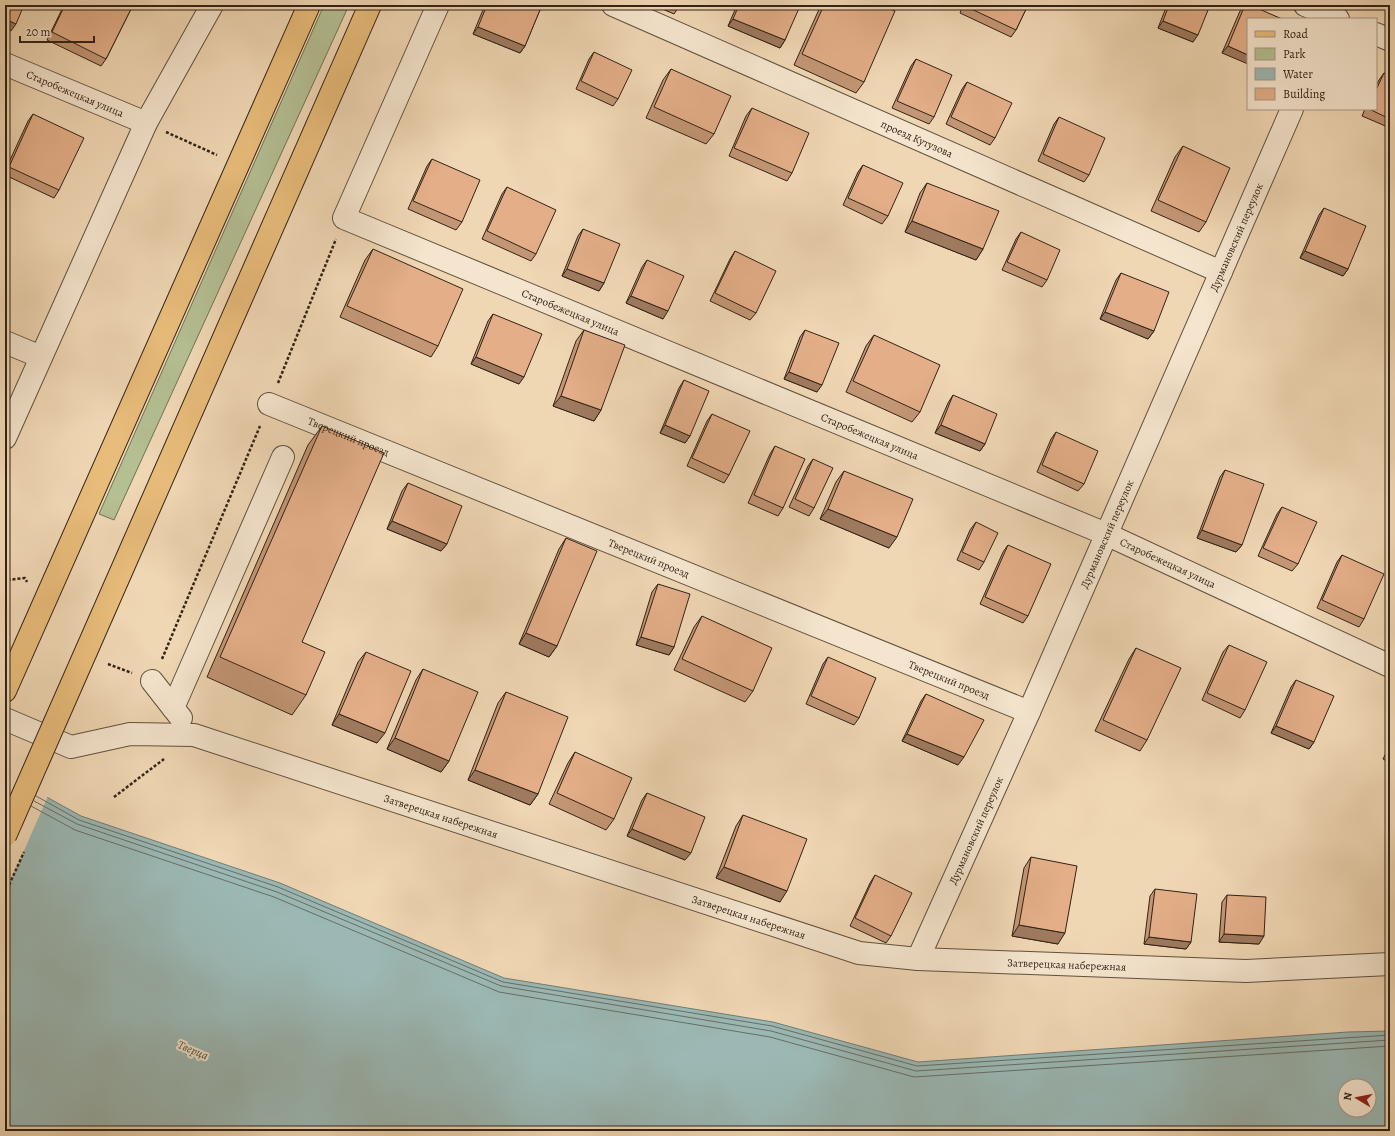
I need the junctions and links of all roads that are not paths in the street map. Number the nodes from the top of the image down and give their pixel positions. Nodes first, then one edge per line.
1 (212, 5) edge
2 (309, 5) edge
3 (370, 5) edge
4 (438, 5) edge
5 (613, 5) edge
6 (1305, 5) edge
7 (1335, 15) edge
8 (1377, 34) edge
9 (1390, 40) edge
10 (5, 64) edge
11 (1292, 110) edge
12 (146, 123) junction
13 (1221, 272) junction
14 (5, 342) edge
15 (41, 357) junction
16 (269, 404) road end
17 (5, 438) edge
18 (283, 457) dead end
19 (1106, 534) junction
20 (1390, 666) edge
21 (152, 681) road end
22 (5, 691) edge
23 (173, 708) junction
24 (1029, 712) junction
25 (5, 719) edge
26 (194, 735) junction
27 (5, 836) edge
28 (918, 959) junction
29 (1390, 964) edge

1 - 12 street
2 - 22 main road
3 - 27 main road, bridge
4 - 19 street, Старобежецкая улица
5 - 13 street, проезд Кутузова
6 - 7 street
8 - 9 street
10 - 12 street, Старобежецкая улица
11 - 13 street, Дурмановский переулок
12 - 15 street
13 - 19 street, Дурмановский переулок
14 - 15 street
15 - 17 street
16 - 24 street, Тверецкий проезд
18 - 23 street
19 - 20 street, Старобежецкая улица
19 - 24 street, Дурмановский переулок
21 - 23 street
23 - 26 street
24 - 28 street, Дурмановский переулок
25 - 26 street, Затверецкая набережная
26 - 28 street, Затверецкая набережная
28 - 29 street, Затверецкая набережная

